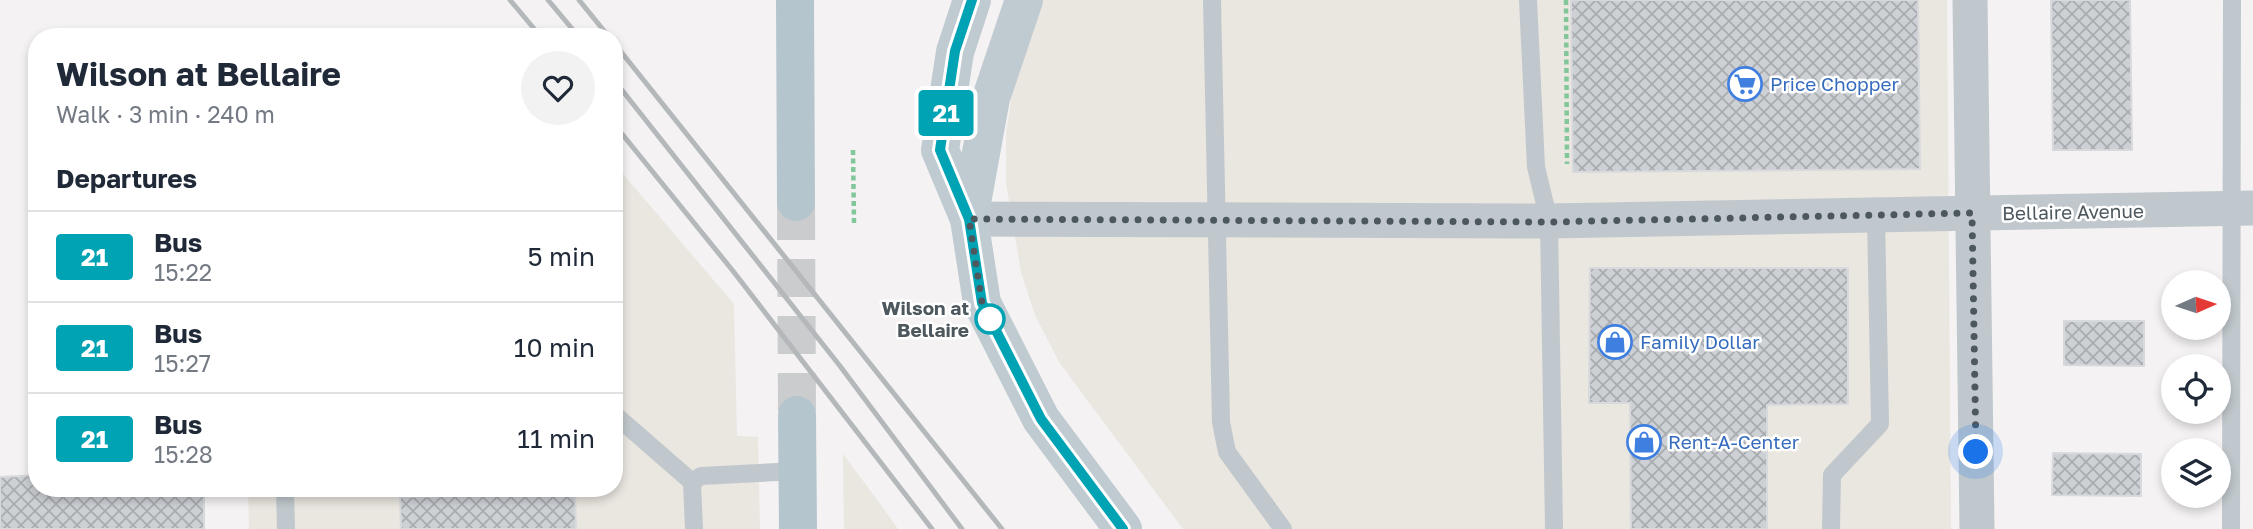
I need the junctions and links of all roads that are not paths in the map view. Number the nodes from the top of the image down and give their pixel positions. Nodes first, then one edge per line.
1 (795, 0) edge
2 (972, 0) edge
3 (1024, 0) edge
4 (1212, 0) edge
5 (1528, 0) edge
6 (1970, 0) edge
7 (2231, 0) edge
8 (796, 202) tunnel mouth
9 (2241, 208) edge
10 (1972, 213) junction
11 (1876, 216) junction
12 (969, 219) junction
13 (1217, 220) junction
14 (1549, 222) junction
15 (797, 415) tunnel mouth
16 (623, 422) edge
17 (798, 471) junction
18 (692, 482) junction
19 (285, 497) edge
20 (286, 529) edge
21 (694, 529) edge
22 (798, 529) edge
23 (1123, 529) edge
24 (1283, 529) edge
25 (1554, 529) edge
26 (1831, 529) edge
27 (1977, 529) edge
28 (2231, 529) edge

1 - 8 main road
2 - 12 main road
3 - 12 main road
4 - 13 lane
5 - 14 lane
6 - 10 street
7 - 9 lane
9 - 10 street, Bellaire Avenue
9 - 28 lane
10 - 11 street, Bellaire Avenue
10 - 27 street
11 - 14 street, Bellaire Avenue
11 - 26 lane
12 - 13 street, Bellaire Avenue
12 - 23 main road
13 - 14 street, Bellaire Avenue
13 - 24 lane
14 - 25 lane
15 - 17 main road
16 - 18 lane
17 - 18 lane
17 - 22 main road
18 - 21 lane
19 - 20 lane

